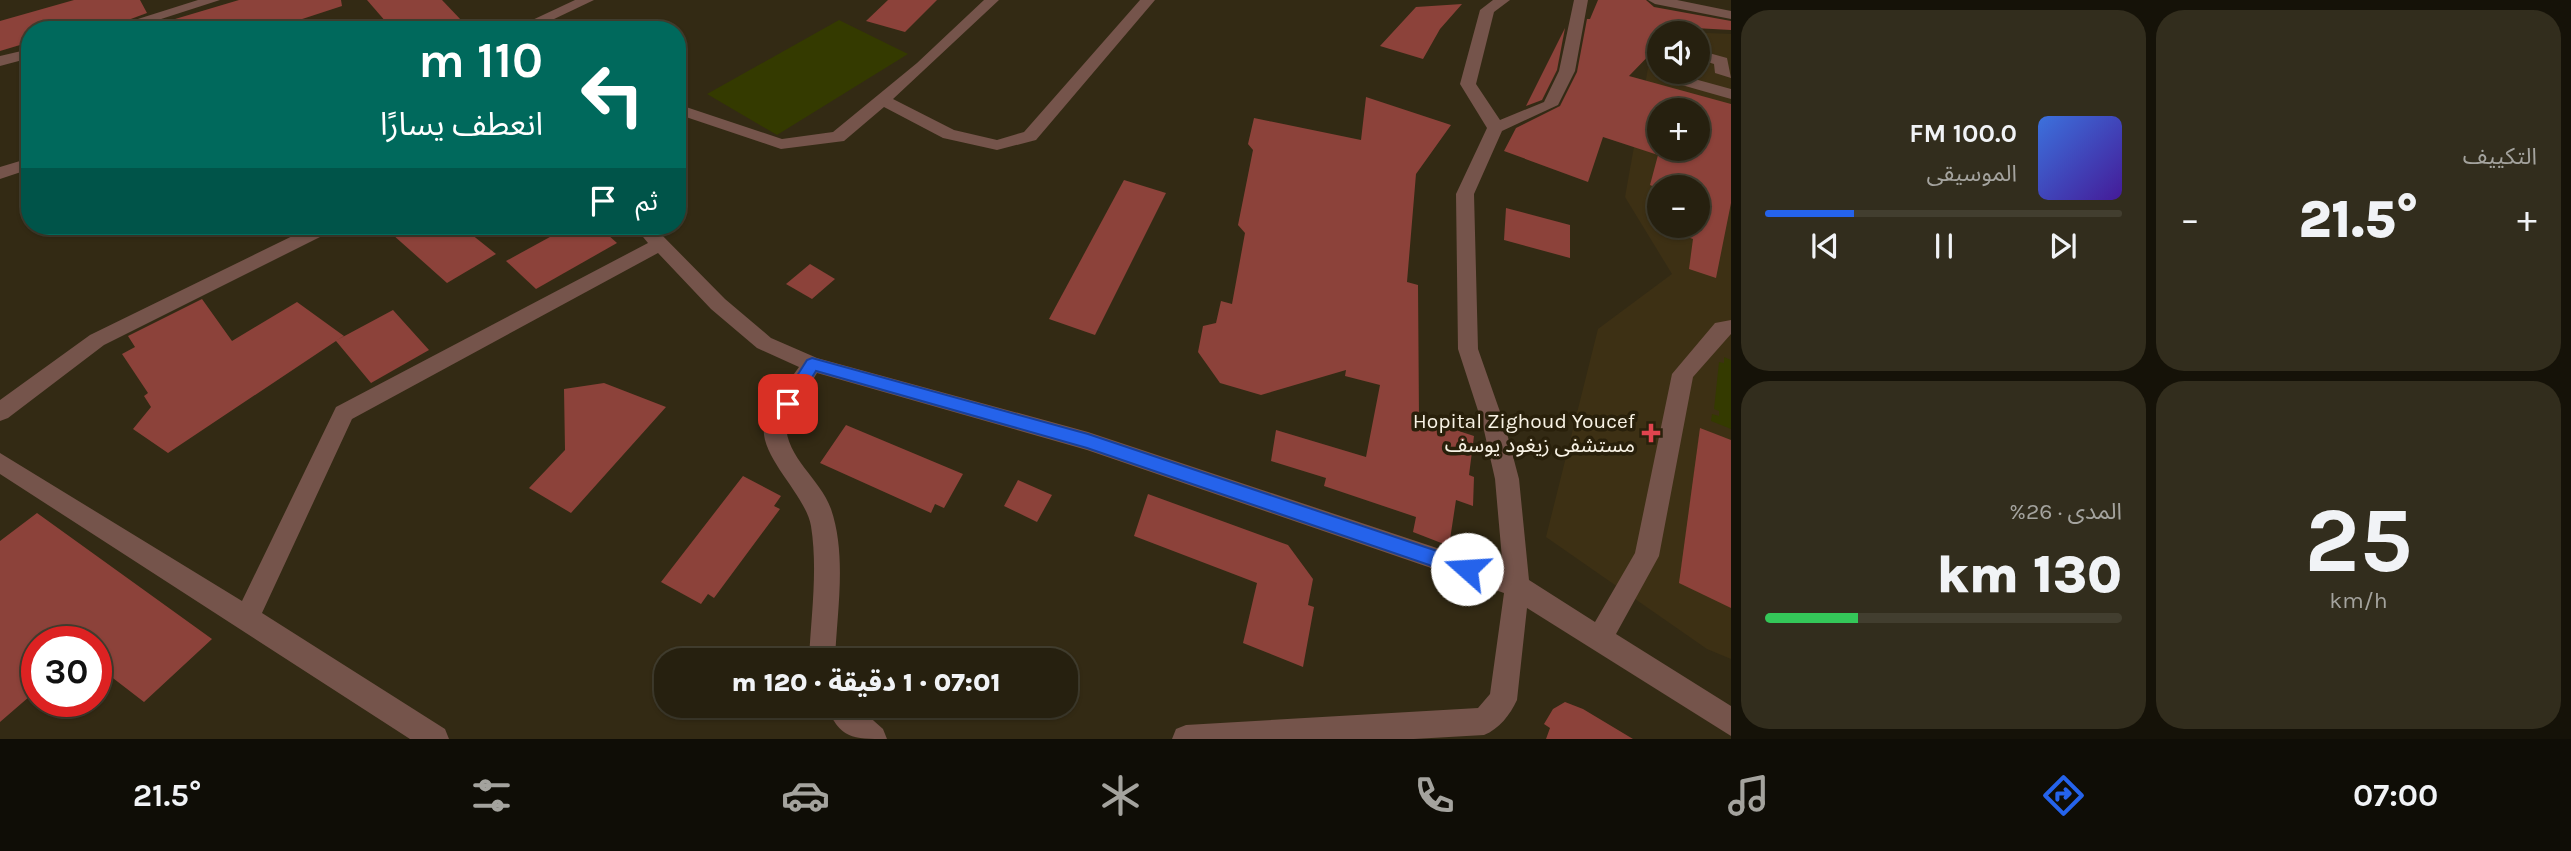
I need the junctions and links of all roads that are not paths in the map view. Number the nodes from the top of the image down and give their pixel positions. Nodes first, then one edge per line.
1 (213, 0) edge
2 (587, 0) edge
3 (992, 0) edge
4 (1148, 0) edge
5 (1503, 0) edge
6 (1581, 0) edge
7 (1655, 0) edge
8 (1731, 15) edge
9 (141, 21) edge
10 (539, 21) edge
11 (21, 55) edge
12 (1710, 58) edge
13 (0, 61) edge
14 (1731, 73) edge
15 (1695, 84) edge
16 (1731, 94) edge
17 (881, 99) junction
18 (686, 112) edge
19 (1495, 128) junction
20 (21, 166) edge
21 (0, 173) edge
22 (310, 235) edge
23 (652, 235) edge
24 (661, 244) junction
25 (1731, 327) edge
26 (812, 364) junction
27 (0, 412) edge
28 (0, 462) edge
29 (1517, 586) junction
30 (247, 618) junction
31 (1599, 639) junction
32 (822, 648) edge
33 (849, 718) edge
34 (1731, 722) edge
35 (1488, 730) edge
36 (435, 739) edge
37 (873, 739) edge
38 (1186, 739) edge

1 - 9 street
2 - 10 street
3 - 17 street
4 - 17 street
5 - 19 street
6 - 19 street
7 - 8 street
11 - 13 street
12 - 14 street
15 - 16 street
17 - 18 street
19 - 29 street
20 - 21 street
22 - 27 street
23 - 24 street
24 - 26 street
24 - 30 street
25 - 31 street
26 - 29 street
26 - 32 street
28 - 30 street
29 - 31 street
29 - 35 street
30 - 36 street
31 - 34 street
33 - 37 street
35 - 38 street

